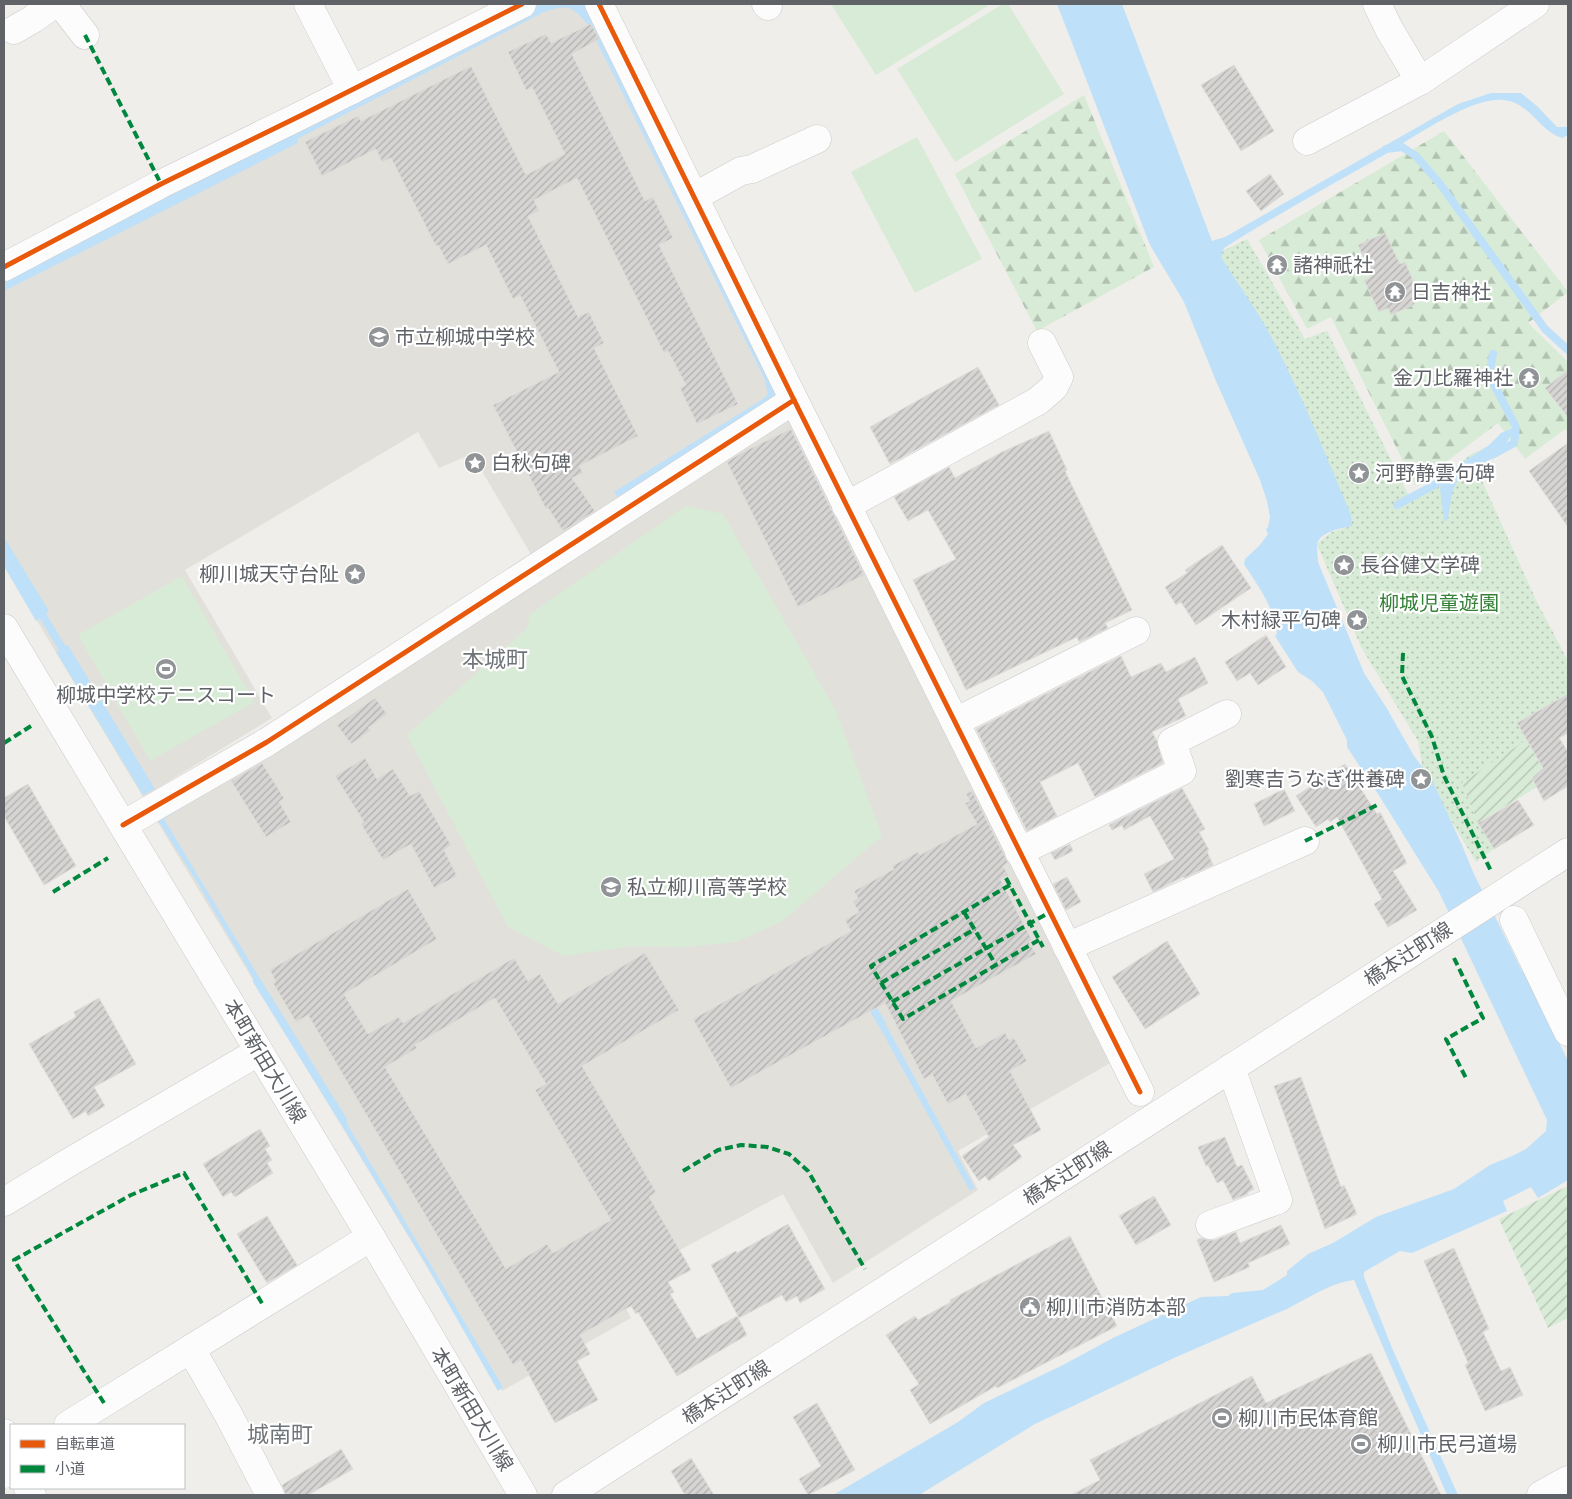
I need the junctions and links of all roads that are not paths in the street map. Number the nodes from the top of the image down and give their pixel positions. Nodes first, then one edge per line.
1 (54, 4) edge
2 (61, 4) edge
3 (308, 4) edge
4 (522, 4) edge
5 (600, 4) edge
6 (1377, 4) edge
7 (1535, 4) edge
8 (13, 28) edge
9 (85, 35) dead end
10 (1420, 81) junction
11 (358, 87) junction
12 (817, 139) dead end
13 (1307, 141) dead end
14 (694, 196) junction
15 (4, 267) edge
16 (1042, 342) dead end
17 (794, 400) junction
18 (846, 506) junction
19 (4, 628) edge
20 (1136, 632) dead end
21 (1228, 714) dead end
22 (955, 722) junction
23 (123, 825) junction
24 (1305, 841) dead end
25 (1019, 852) junction
26 (1568, 852) edge
27 (1514, 920) dead end
28 (1067, 947) junction
29 (1568, 1032) edge
30 (258, 1052) junction
31 (1230, 1068) junction
32 (1140, 1092) dead end
33 (4, 1202) edge
34 (1210, 1225) dead end
35 (371, 1237) junction
36 (190, 1349) junction
37 (70, 1424) edge
38 (1568, 1480) edge
39 (270, 1495) edge
40 (524, 1495) edge
41 (566, 1495) edge
42 (1541, 1495) edge

1 - 8 street
2 - 9 street
3 - 11 street
4 - 11 street
5 - 14 street
6 - 10 street
7 - 10 street
10 - 13 street
11 - 15 street
12 - 14 street
14 - 17 street
16 - 18 street
17 - 18 street
17 - 23 street
18 - 22 street
19 - 23 street, 本町新田大川線
20 - 22 street
21 - 25 street
22 - 25 street
23 - 30 street, 本町新田大川線
24 - 28 street
25 - 28 street
26 - 31 street, 橋本辻町線
27 - 29 street
28 - 32 street
30 - 33 street
30 - 35 street, 本町新田大川線
31 - 34 street
31 - 41 street, 橋本辻町線
35 - 36 street
35 - 40 street, 本町新田大川線
36 - 37 street
36 - 39 street
38 - 42 street

